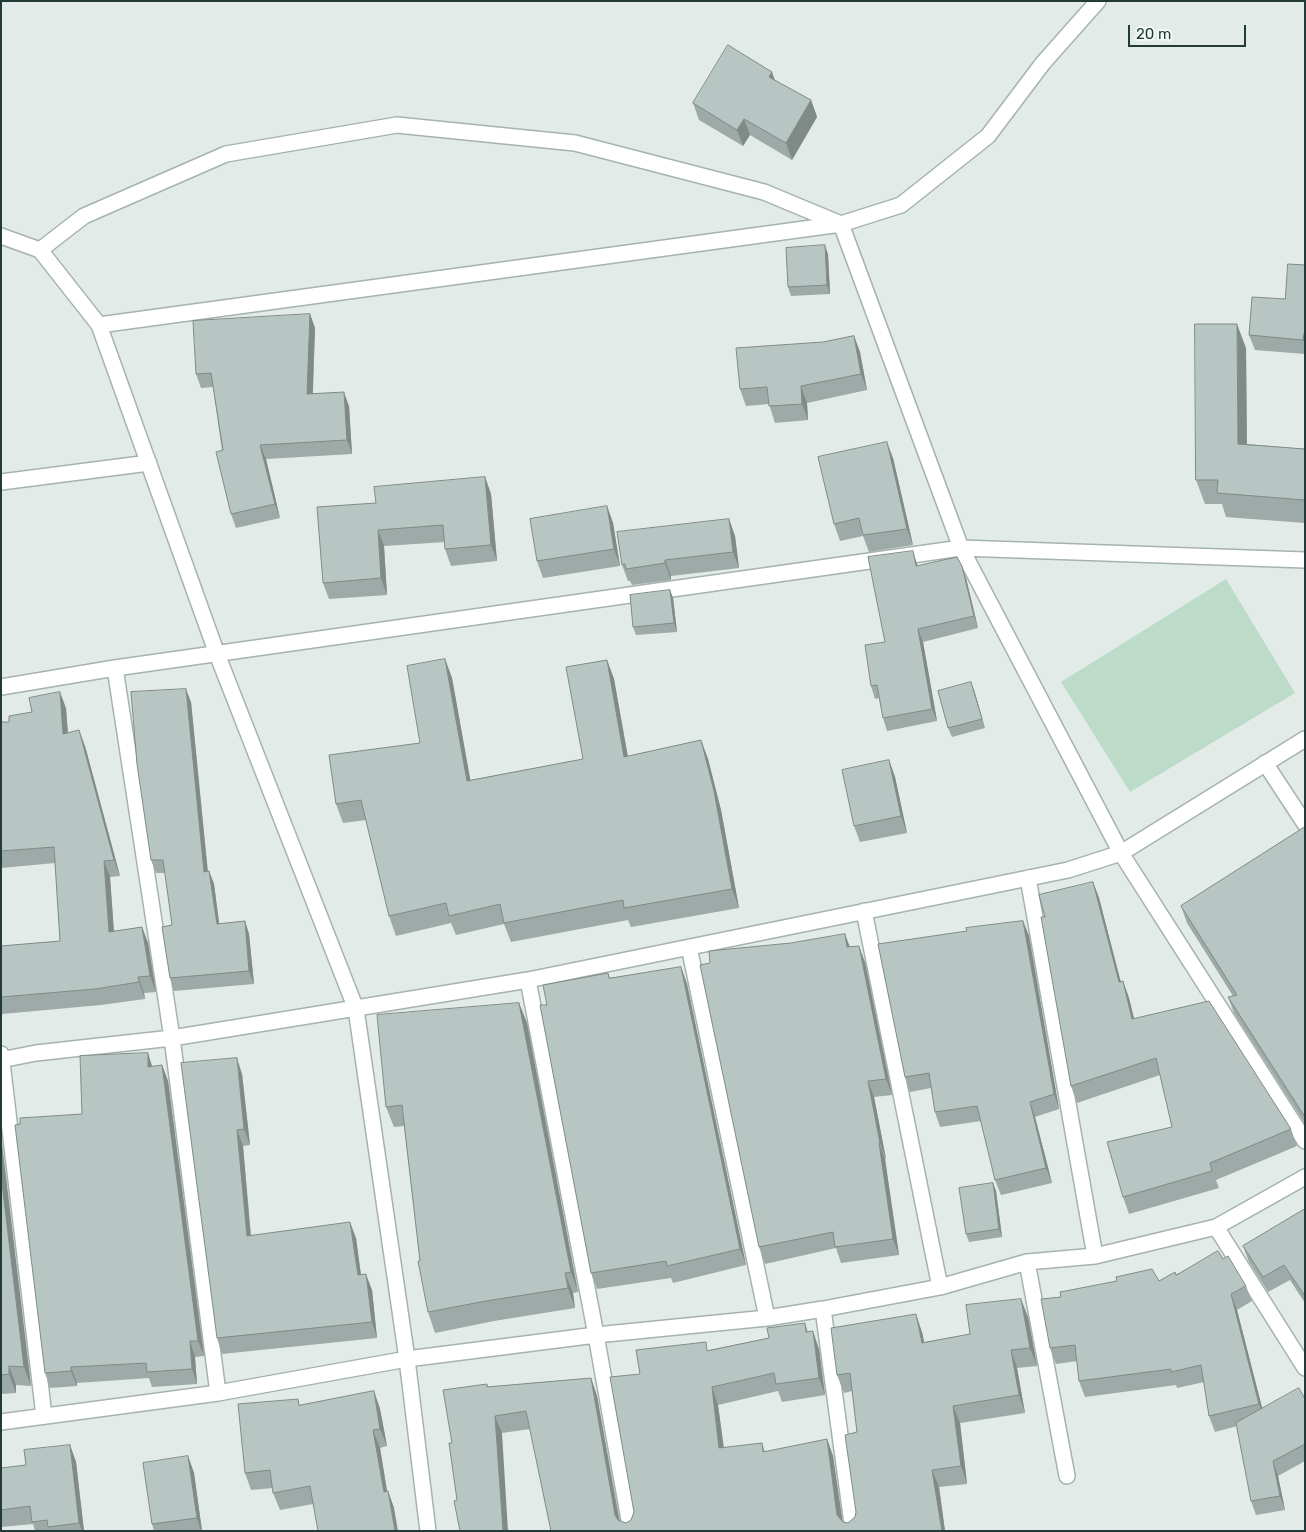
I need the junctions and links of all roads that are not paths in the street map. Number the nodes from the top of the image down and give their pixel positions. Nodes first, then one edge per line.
1 (1098, 1) edge
2 (841, 224) junction
3 (1, 236) edge
4 (40, 250) junction
5 (99, 324) junction
6 (149, 463) junction
7 (1, 482) edge
8 (962, 548) junction
9 (1305, 560) edge
10 (217, 654) junction
11 (115, 668) junction
12 (1, 687) edge
13 (1305, 739) edge
14 (1265, 763) junction
15 (1305, 824) edge
16 (1121, 853) junction
17 (1028, 878) junction
18 (864, 911) junction
19 (689, 947) junction
20 (528, 980) junction
21 (356, 1009) junction
22 (172, 1038) junction
23 (2, 1058) edge
24 (1305, 1141) edge
25 (1305, 1176) edge
26 (1216, 1227) junction
27 (1095, 1256) junction
28 (1027, 1262) junction
29 (940, 1287) junction
30 (823, 1309) junction
31 (767, 1318) junction
32 (596, 1335) junction
33 (407, 1359) junction
34 (1305, 1368) edge
35 (218, 1393) junction
36 (44, 1416) junction
37 (1, 1422) edge
38 (1066, 1476) dead end
39 (428, 1531) edge
40 (631, 1531) edge
41 (853, 1531) edge

1 - 2 street
2 - 4 street
2 - 5 street
2 - 8 street
3 - 4 street
4 - 5 street
5 - 6 street
6 - 7 street
6 - 10 street
8 - 9 street
8 - 10 street
8 - 16 street
10 - 11 street
10 - 21 street
11 - 12 street
11 - 22 street
13 - 14 street
14 - 15 street
14 - 16 street
16 - 17 street
16 - 24 street
17 - 18 street
17 - 27 street
18 - 19 street
18 - 29 street
19 - 20 street
19 - 31 street
20 - 21 street
20 - 32 street
21 - 22 street
21 - 33 street
22 - 23 street
22 - 35 street
23 - 36 street
25 - 26 street
26 - 27 street
26 - 34 street
27 - 28 street
28 - 29 street
28 - 38 street
29 - 30 street
30 - 31 street
30 - 41 street
31 - 32 street
32 - 33 street
32 - 40 street
33 - 35 street
33 - 39 street
35 - 36 street
36 - 37 street

